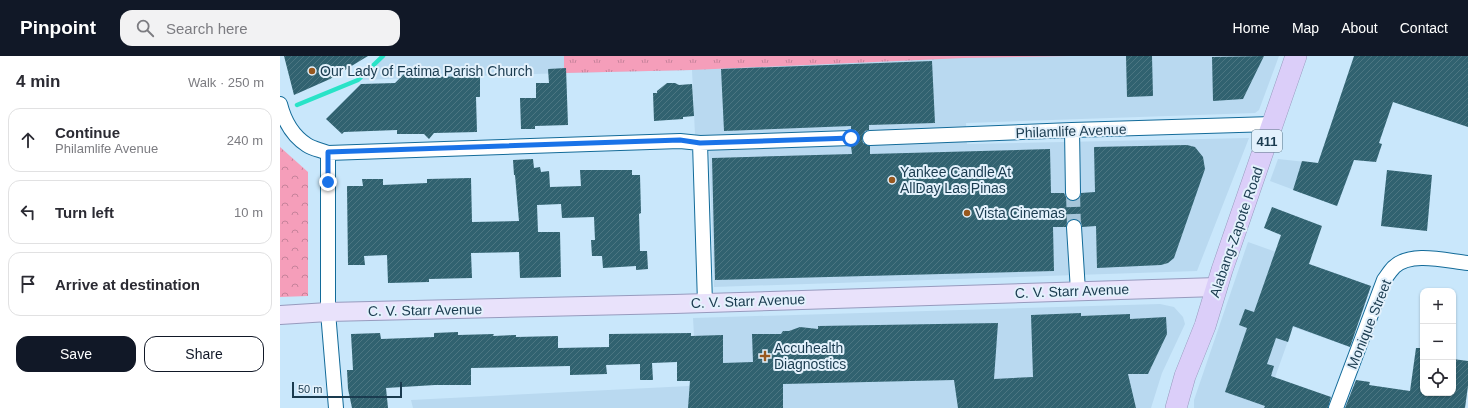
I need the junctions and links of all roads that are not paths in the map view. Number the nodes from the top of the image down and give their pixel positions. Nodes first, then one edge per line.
1 (1296, 56) edge
2 (280, 104) edge
3 (1273, 124) junction
4 (1072, 130) junction
5 (851, 138) dead end
6 (870, 138) dead end
7 (700, 143) junction
8 (328, 152) junction
9 (1073, 193) tunnel mouth
10 (1074, 227) tunnel mouth
11 (1468, 263) edge
12 (1217, 287) junction
13 (1078, 291) junction
14 (705, 303) junction
15 (328, 312) junction
16 (280, 315) edge
17 (336, 408) edge
18 (1176, 408) edge
19 (1336, 408) edge

1 - 3 highway, Alabang-Zapote Road / 411
2 - 8 street
3 - 4 street, Philamlife Avenue
3 - 12 highway, Alabang-Zapote Road / 411
4 - 6 street, Philamlife Avenue
4 - 9 street
5 - 7 street
7 - 8 street
7 - 14 street
8 - 15 street
10 - 13 street
11 - 19 street, Monique Street
12 - 13 main road, C. V. Starr Avenue
12 - 18 highway, Alabang-Zapote Road / 411
13 - 14 main road, C. V. Starr Avenue
14 - 15 main road, C. V. Starr Avenue
15 - 16 main road, C. V. Starr Avenue
15 - 17 street

